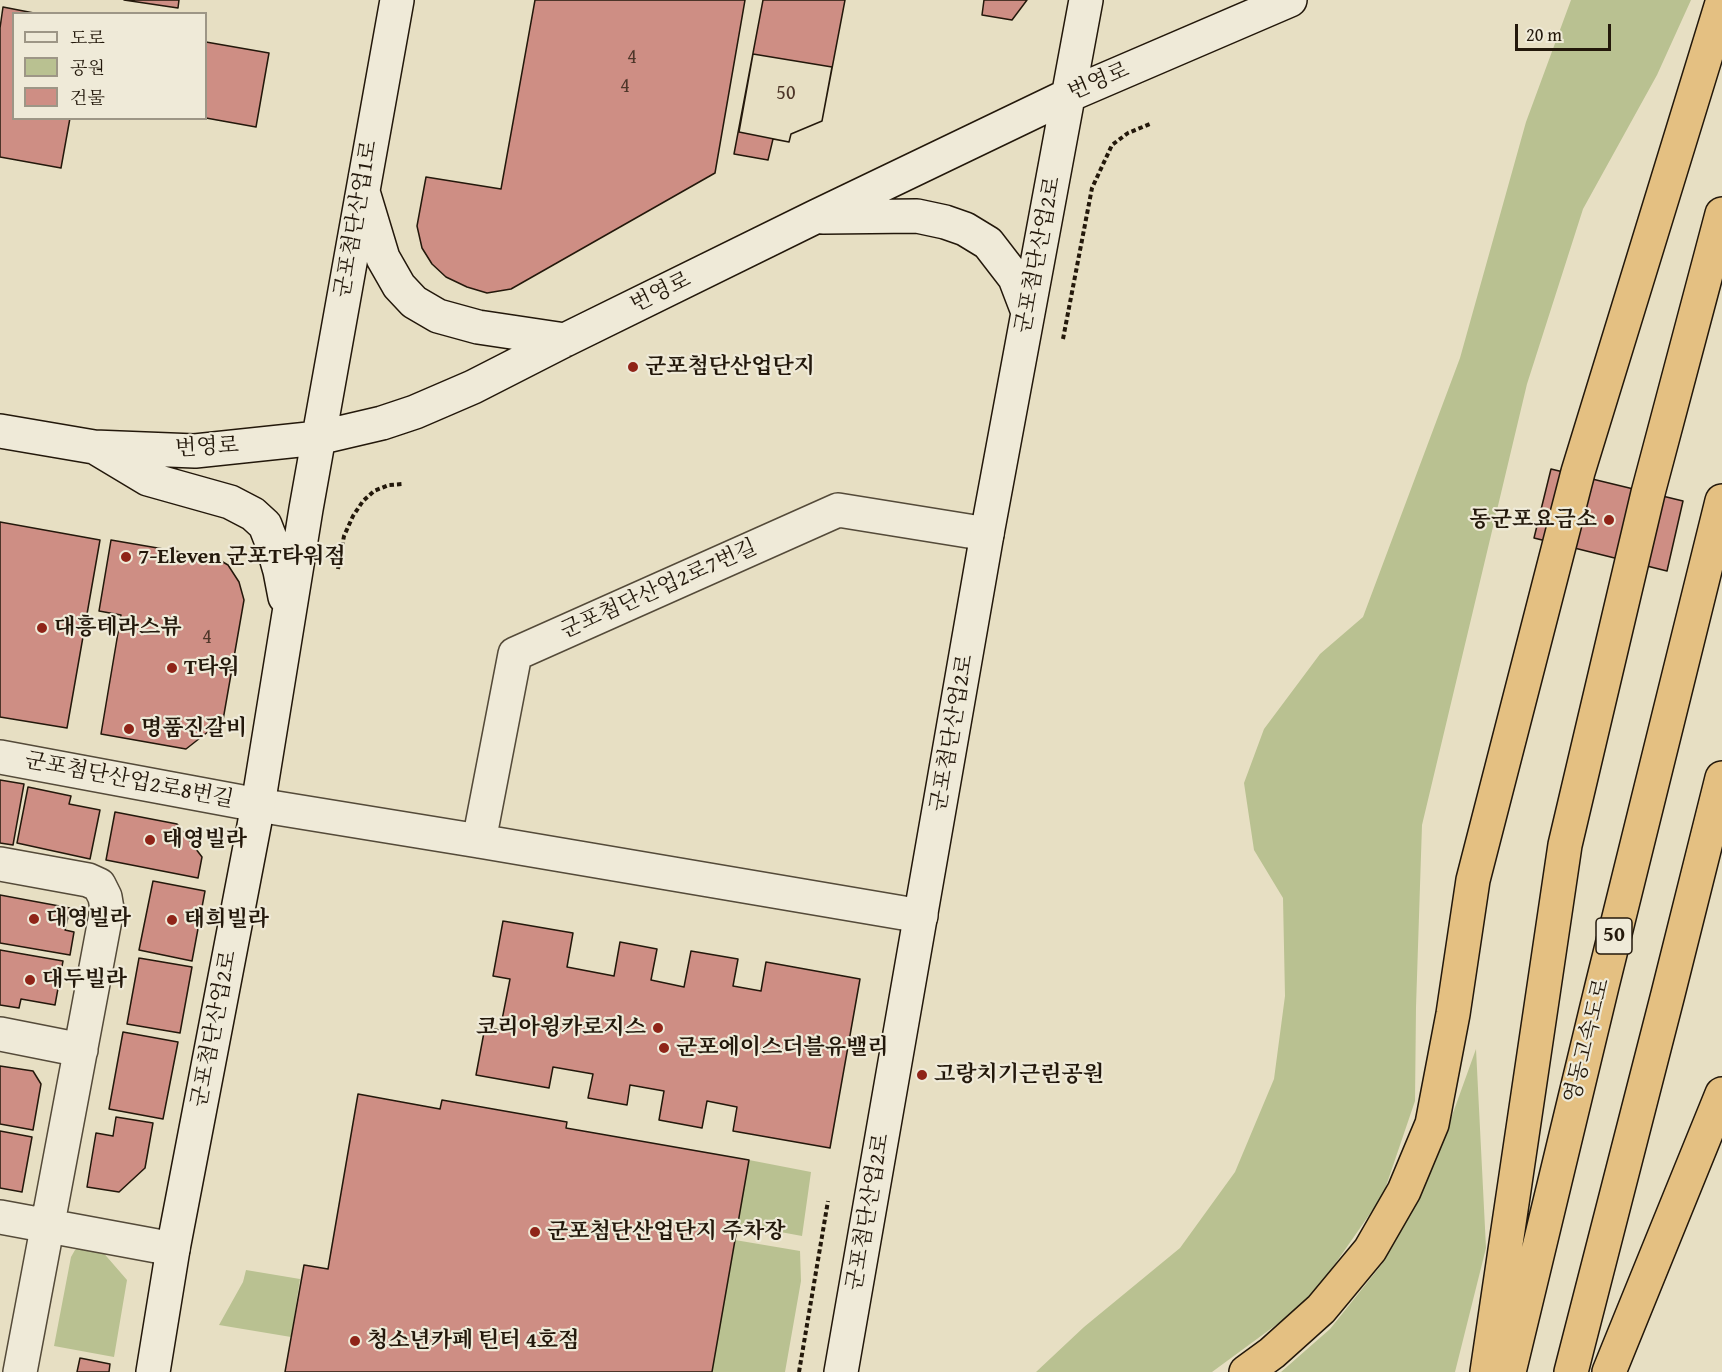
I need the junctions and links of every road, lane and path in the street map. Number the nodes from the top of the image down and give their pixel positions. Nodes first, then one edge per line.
1 (397, 0) edge
2 (1086, 0) edge
3 (1290, 0) edge
4 (1722, 3) edge
5 (1069, 95) junction
6 (1150, 124) dead end
7 (362, 190) junction
8 (1722, 214) edge
9 (815, 217) junction
10 (1029, 312) junction
11 (1063, 339) dead end
12 (565, 340) junction
13 (0, 431) edge
14 (318, 438) junction
15 (94, 447) junction
16 (403, 484) dead end
17 (1722, 501) edge
18 (987, 534) junction
19 (338, 569) dead end
20 (288, 615) junction
21 (0, 757) edge
22 (1722, 778) edge
23 (258, 806) junction
24 (479, 841) junction
25 (0, 864) edge
26 (921, 916) junction
27 (0, 1034) edge
28 (81, 1050) junction
29 (1722, 1094) edge
30 (828, 1200) dead end
31 (0, 1217) edge
32 (47, 1226) junction
33 (173, 1249) junction
34 (20, 1372) edge
35 (153, 1372) edge
36 (798, 1372) edge
37 (841, 1372) edge
38 (1246, 1372) edge
39 (1487, 1372) edge
40 (1509, 1372) edge
41 (1571, 1372) edge
42 (1609, 1372) edge

1 - 7 street, 군포첨단산업1로
2 - 5 street
3 - 5 street, 번영로
4 - 38 highway
5 - 9 street, 번영로
5 - 10 street, 군포첨단산업2로
6 - 11 path
7 - 12 street
7 - 14 street, 군포첨단산업1로
8 - 39 highway
9 - 10 street
9 - 12 street, 번영로
10 - 18 street, 군포첨단산업2로
12 - 14 street, 번영로
13 - 15 street, 번영로
14 - 15 street, 번영로
14 - 20 street, 군포첨단산업2로
15 - 20 street
16 - 19 path
17 - 40 highway, 영동고속도로 / 50
18 - 24 street, 군포첨단산업2로7번길
18 - 26 street, 군포첨단산업2로
20 - 23 street, 군포첨단산업2로
21 - 23 street, 군포첨단산업2로8번길
22 - 41 highway
23 - 24 street
23 - 33 street, 군포첨단산업2로
24 - 26 street
25 - 28 street
26 - 37 street, 군포첨단산업2로
27 - 28 street
28 - 32 street
29 - 42 highway
30 - 36 path
31 - 32 street
32 - 33 street
32 - 34 street
33 - 35 street, 군포첨단산업2로

